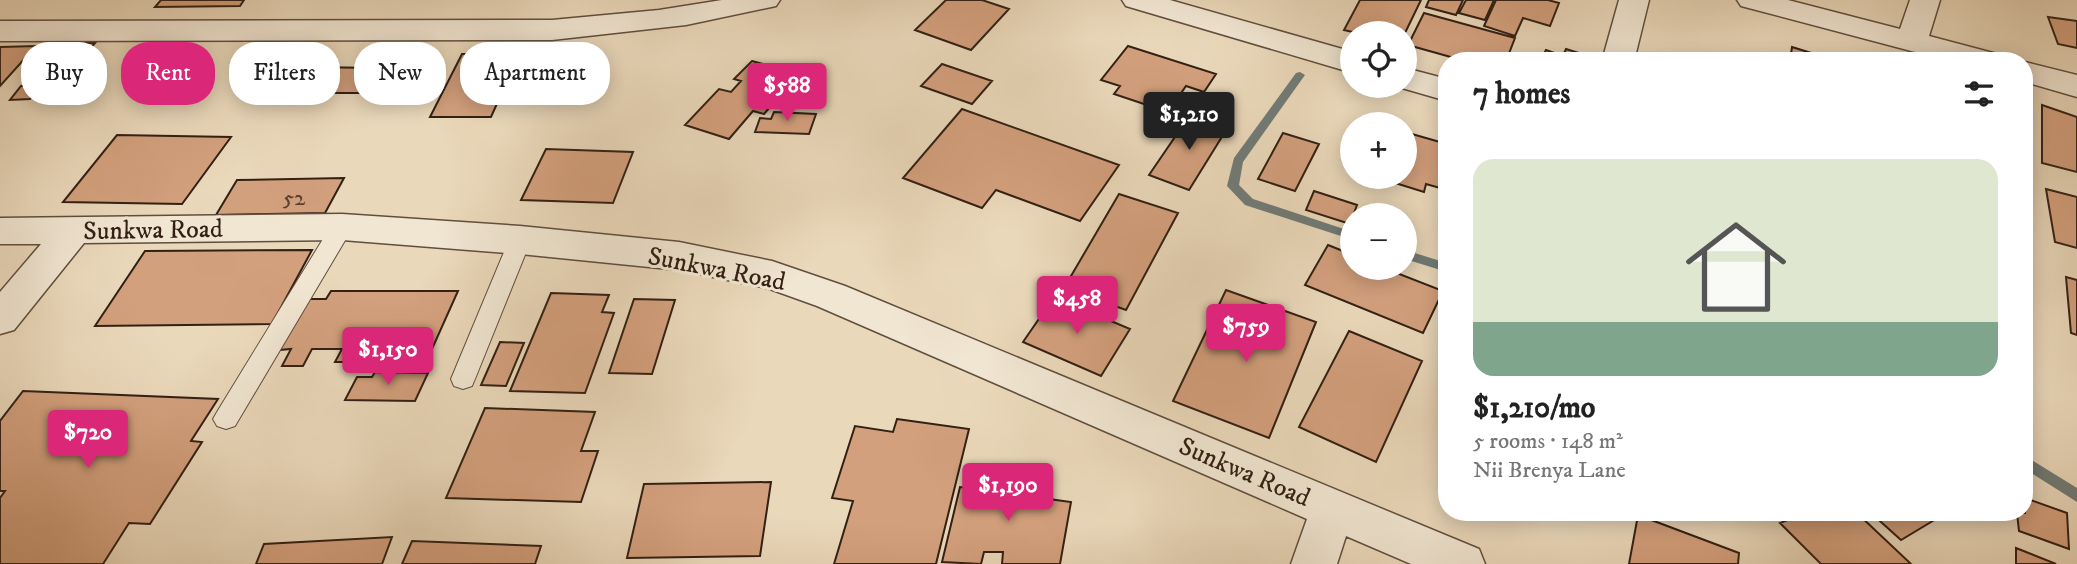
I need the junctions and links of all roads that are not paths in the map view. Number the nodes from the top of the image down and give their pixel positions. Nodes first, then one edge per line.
1 (118, 0) edge
2 (765, 0) edge
3 (1138, 0) edge
4 (1634, 0) edge
5 (1752, 0) edge
6 (1925, 0) edge
7 (0, 30) edge
8 (91, 31) junction
9 (1912, 41) junction
10 (1620, 52) edge
11 (1953, 52) edge
12 (1340, 60) edge
13 (2033, 74) edge
14 (1417, 81) edge
15 (2077, 86) edge
16 (1438, 87) edge
17 (342, 227) junction
18 (75, 230) junction
19 (0, 231) edge
20 (520, 240) junction
21 (0, 318) edge
22 (463, 379) dead end
23 (226, 419) dead end
24 (1333, 508) junction
25 (1314, 564) edge
26 (1462, 564) edge

1 - 8 street
2 - 8 street
3 - 12 street
4 - 10 street
5 - 9 street
6 - 9 street
7 - 8 street
9 - 11 street
13 - 15 street
14 - 16 street
17 - 18 street, Sunkwa Road
17 - 20 street, Sunkwa Road
17 - 23 lane
18 - 19 street, Sunkwa Road
18 - 21 street
20 - 22 lane
20 - 24 street, Sunkwa Road
24 - 25 street
24 - 26 street, Sunkwa Road

